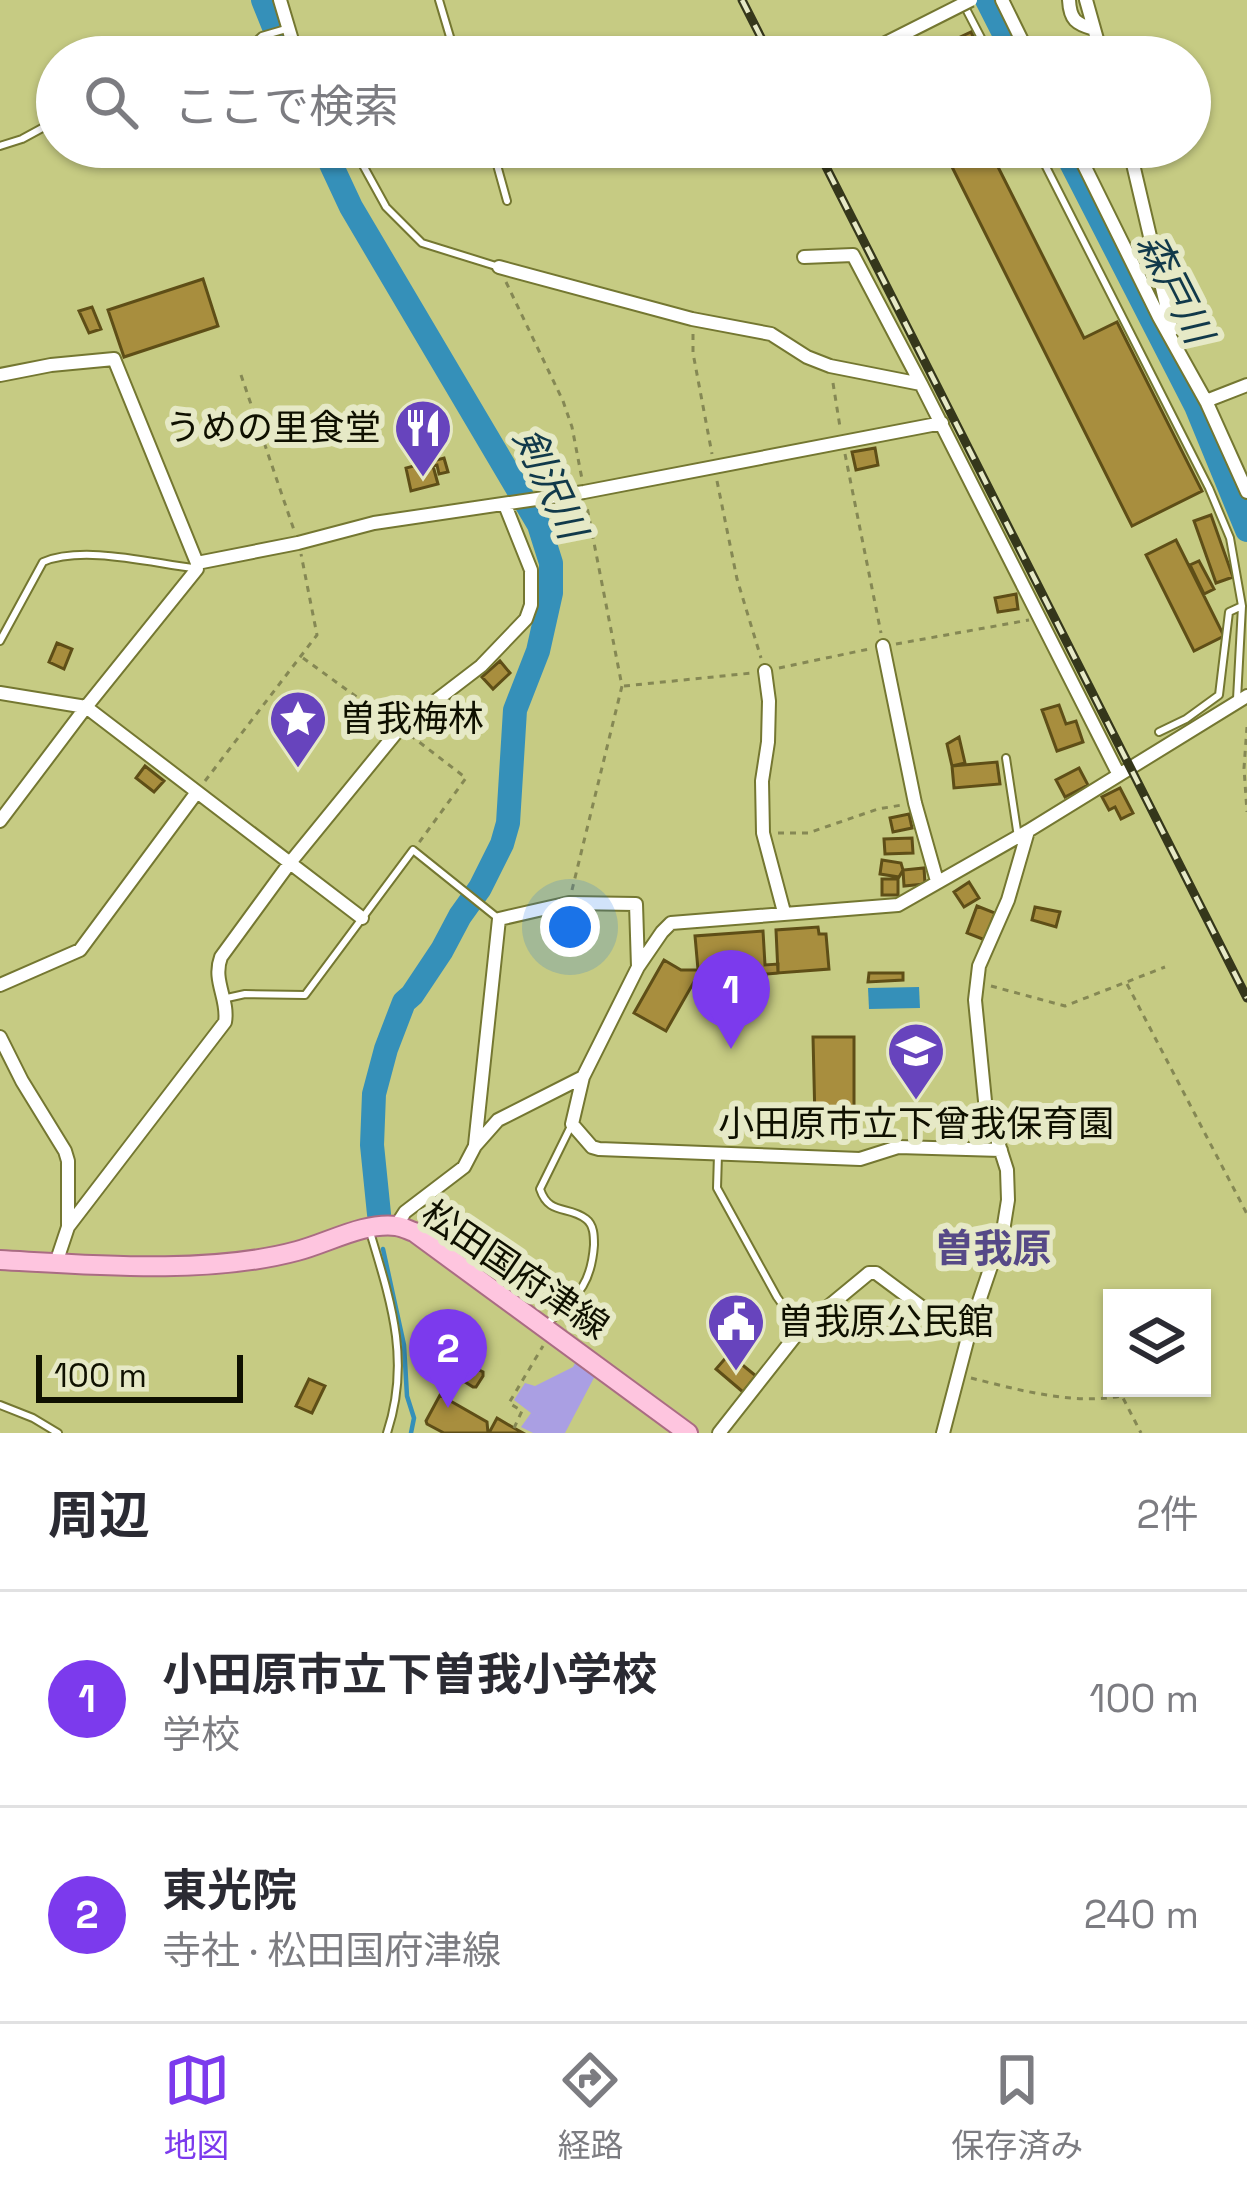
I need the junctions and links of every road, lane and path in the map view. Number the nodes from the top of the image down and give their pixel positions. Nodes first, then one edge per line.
1 (280, 0) edge
2 (439, 0) edge
3 (962, 0) edge
4 (971, 0) edge
5 (1002, 0) edge
6 (1069, 0) edge
7 (1086, 0) edge
8 (288, 29) junction
9 (1094, 29) junction
10 (262, 36) edge
11 (290, 36) edge
12 (450, 36) edge
13 (900, 36) edge
14 (980, 36) edge
15 (1020, 36) edge
16 (1096, 36) edge
17 (36, 131) edge
18 (0, 146) edge
19 (365, 168) edge
20 (498, 168) edge
21 (1047, 168) edge
22 (1085, 168) edge
23 (1134, 168) edge
24 (507, 201) dead end
25 (804, 257) dead end
26 (499, 267) junction
27 (692, 319) junction
28 (1175, 343) junction
29 (830, 366) junction
30 (0, 375) edge
31 (241, 375) dead end
32 (921, 384) junction
33 (1247, 385) edge
34 (1207, 403) junction
35 (942, 423) junction
36 (843, 441) junction
37 (714, 466) junction
38 (1247, 492) edge
39 (584, 493) junction
40 (509, 504) junction
41 (298, 543) junction
42 (197, 566) junction
43 (1243, 606) junction
44 (1038, 618) junction
45 (0, 641) edge
46 (884, 646) junction
47 (300, 656) junction
48 (765, 671) junction
49 (622, 686) junction
50 (0, 693) edge
51 (1242, 699) edge
52 (86, 707) junction
53 (1247, 727) edge
54 (400, 728) junction
55 (1159, 732) dead end
56 (1006, 758) dead end
57 (1119, 775) junction
58 (196, 792) junction
59 (915, 803) junction
60 (1247, 812) edge
61 (0, 821) edge
62 (763, 833) junction
63 (1023, 834) junction
64 (413, 850) junction
65 (289, 864) junction
66 (937, 881) junction
67 (569, 903) junction
68 (784, 912) junction
69 (362, 919) junction
70 (499, 919) junction
71 (638, 967) junction
72 (1165, 967) dead end
73 (976, 981) junction
74 (1127, 984) junction
75 (0, 985) edge
76 (223, 999) junction
77 (0, 1036) edge
78 (583, 1077) junction
79 (572, 1124) junction
80 (475, 1146) junction
81 (1000, 1150) junction
82 (718, 1154) junction
83 (1247, 1214) edge
84 (396, 1226) junction
85 (68, 1227) junction
86 (369, 1229) junction
87 (0, 1260) edge
88 (56, 1263) junction
89 (972, 1322) junction
90 (548, 1329) junction
91 (800, 1330) junction
92 (958, 1374) junction
93 (0, 1405) edge
94 (514, 1428) dead end
95 (685, 1432) edge
96 (58, 1433) edge
97 (387, 1433) edge
98 (719, 1433) edge
99 (943, 1433) edge
100 (1142, 1433) edge

1 - 8 street
2 - 12 lane
3 - 14 lane
4 - 13 street, bridge
5 - 15 street
6 - 9 street
7 - 9 street
8 - 10 lane
8 - 11 street
9 - 16 street
17 - 18 lane
19 - 26 lane
20 - 24 lane
21 - 43 lane
22 - 28 street
23 - 28 street
25 - 32 street
26 - 27 street
26 - 39 path
27 - 29 street
27 - 37 path
28 - 34 street
29 - 32 street
29 - 36 path
30 - 42 street
31 - 41 path
32 - 35 street
33 - 34 street
34 - 38 street
35 - 36 street
35 - 44 street
36 - 37 street
36 - 46 path
37 - 39 street
37 - 48 path
39 - 40 street
39 - 49 path
40 - 41 street
40 - 54 street
41 - 42 street
41 - 47 path
42 - 45 lane
42 - 52 street
43 - 51 lane
43 - 55 lane
44 - 46 path
44 - 57 street
46 - 48 path
46 - 59 street
47 - 54 path
47 - 58 path
48 - 49 path
48 - 62 street
49 - 67 path
50 - 52 street
51 - 57 street
52 - 58 street
52 - 61 street
53 - 60 path
54 - 64 path
54 - 65 street
56 - 63 lane
57 - 63 street
58 - 65 street
58 - 75 street
59 - 62 path
59 - 66 street
62 - 68 street
63 - 66 street
63 - 73 street
64 - 69 lane
64 - 70 lane
65 - 69 street
65 - 76 street
66 - 68 street
67 - 70 street
67 - 71 street
68 - 71 street
69 - 76 lane
70 - 80 street
71 - 78 street
72 - 74 path
73 - 74 path
73 - 81 street
74 - 83 path
76 - 85 street
77 - 85 street
78 - 79 street
78 - 80 street
79 - 82 street
79 - 90 lane
80 - 84 street
81 - 82 street
81 - 89 street
82 - 91 lane
84 - 86 main road, 松田国府津線
84 - 90 main road, 松田国府津線
85 - 88 street
86 - 88 main road, 松田国府津線
86 - 97 lane
87 - 88 main road, 松田国府津線
89 - 91 street
89 - 92 street
90 - 94 path
90 - 95 main road, 松田国府津線
91 - 98 street
92 - 99 street
92 - 100 path
93 - 96 lane

